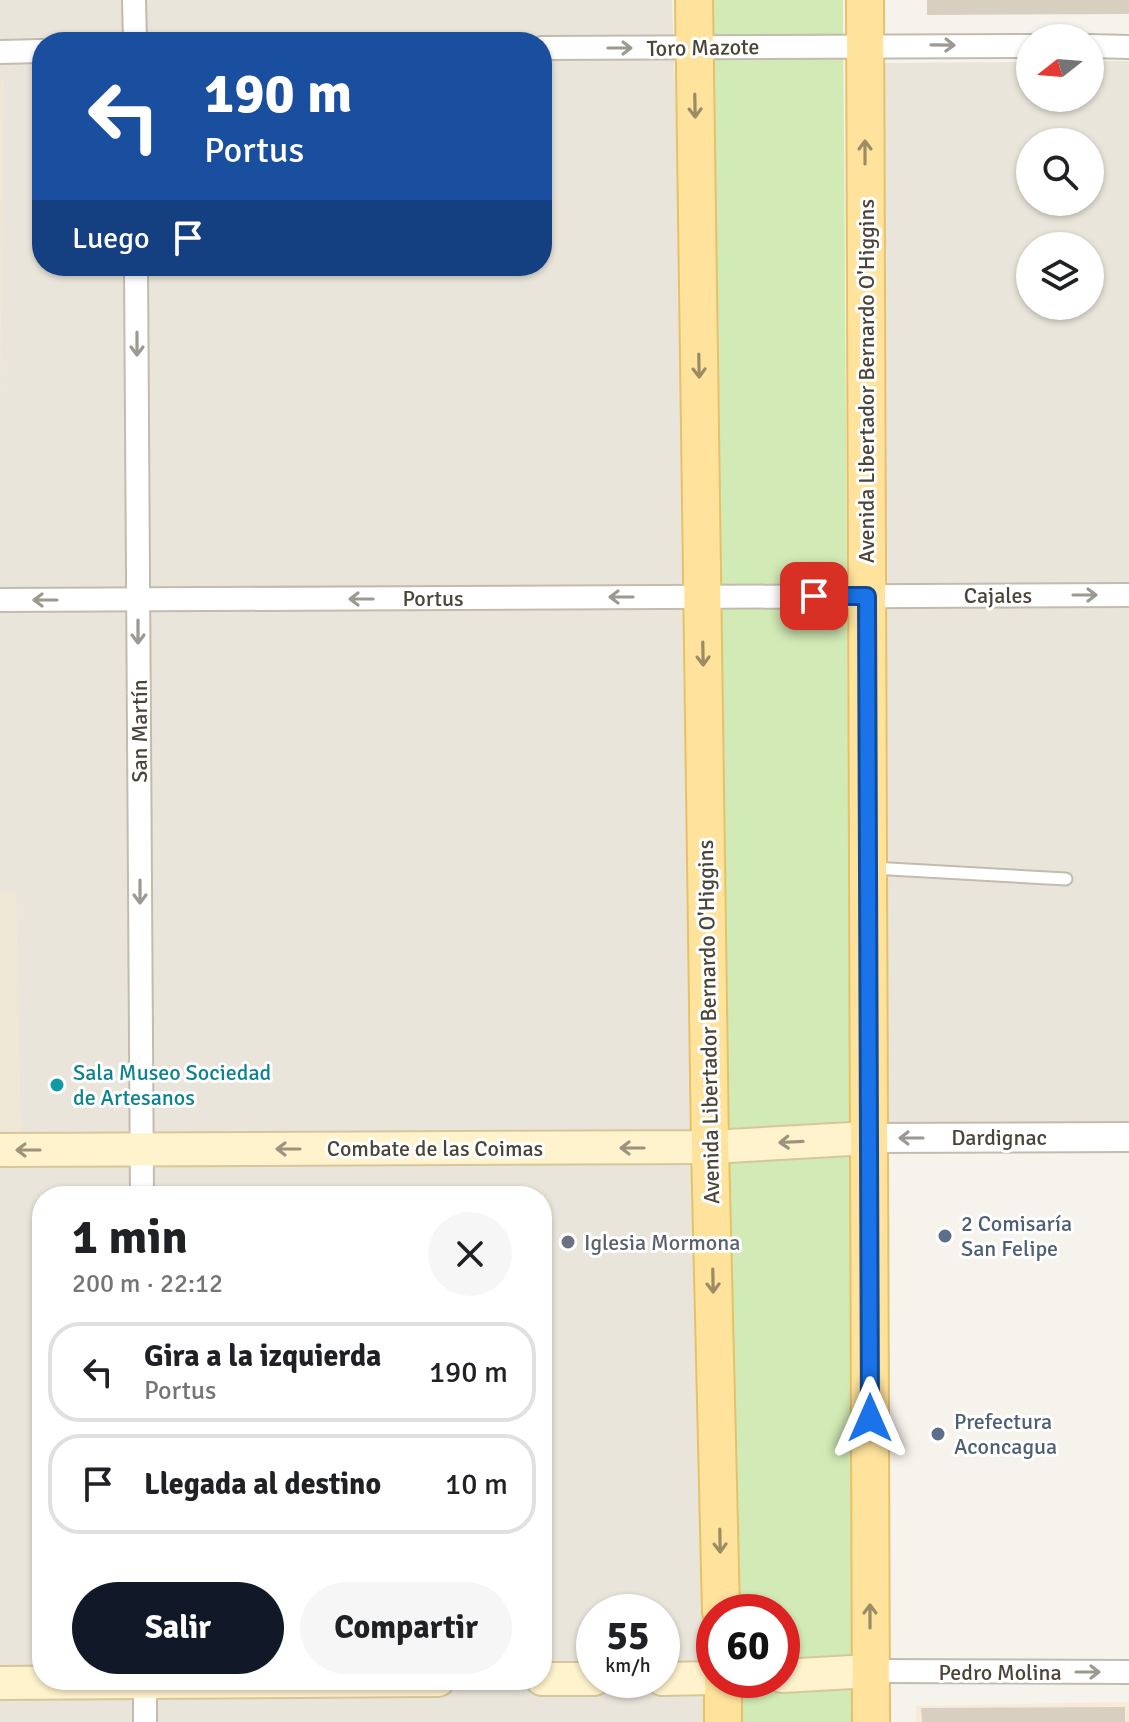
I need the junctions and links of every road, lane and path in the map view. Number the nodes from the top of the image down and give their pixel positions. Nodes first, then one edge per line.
1 (134, 0) edge
2 (694, 0) edge
3 (865, 0) edge
4 (135, 32) edge
5 (865, 44) junction
6 (1016, 46) edge
7 (1104, 46) edge
8 (695, 47) junction
9 (1129, 47) edge
10 (552, 48) edge
11 (32, 51) edge
12 (0, 52) edge
13 (136, 276) edge
14 (1129, 595) edge
15 (867, 596) junction
16 (702, 597) junction
17 (0, 600) edge
18 (138, 600) junction
19 (868, 868) junction
20 (1066, 879) dead end
21 (1129, 1137) edge
22 (869, 1138) junction
23 (710, 1147) junction
24 (0, 1150) edge
25 (142, 1150) junction
26 (142, 1186) edge
27 (721, 1594) edge
28 (870, 1671) junction
29 (1129, 1672) edge
30 (800, 1675) edge
31 (552, 1679) edge
32 (576, 1679) edge
33 (0, 1683) edge
34 (32, 1683) edge
35 (145, 1690) edge
36 (723, 1698) edge
37 (145, 1722) edge
38 (723, 1722) edge
39 (871, 1722) edge

1 - 4 street
2 - 8 main road, Avenida Libertador Bernardo O'Higgins
3 - 5 main road, Avenida Libertador Bernardo O'Higgins
5 -> 6 street, Toro Mazote
5 - 8 street, Toro Mazote
15 -> 5 main road, Avenida Libertador Bernardo O'Higgins
7 - 9 street
10 -> 8 street, Toro Mazote
8 -> 16 main road, Avenida Libertador Bernardo O'Higgins
11 - 12 street
13 -> 18 street, San Martín
15 -> 14 street, Cajales
15 - 16 street, Portus
15 - 19 main road, Avenida Libertador Bernardo O'Higgins
16 -> 18 street, Portus
16 -> 23 main road, Avenida Libertador Bernardo O'Higgins
18 -> 17 street, Portus
18 -> 25 street, San Martín
19 - 20 lane
19 - 22 main road, Avenida Libertador Bernardo O'Higgins
21 -> 22 street, Dardignac
22 -> 23 main road, Combate de las Coimas
28 -> 22 main road, Avenida Libertador Bernardo O'Higgins
23 -> 25 main road, Combate de las Coimas
23 -> 27 main road, Avenida Libertador Bernardo O'Higgins
25 -> 24 main road, Combate de las Coimas
25 - 26 street, San Martín
28 -> 29 street, Pedro Molina
28 - 30 main road
28 - 39 main road, Avenida Libertador Bernardo O'Higgins
31 - 32 main road
33 - 34 main road
35 - 37 street
36 - 38 main road

